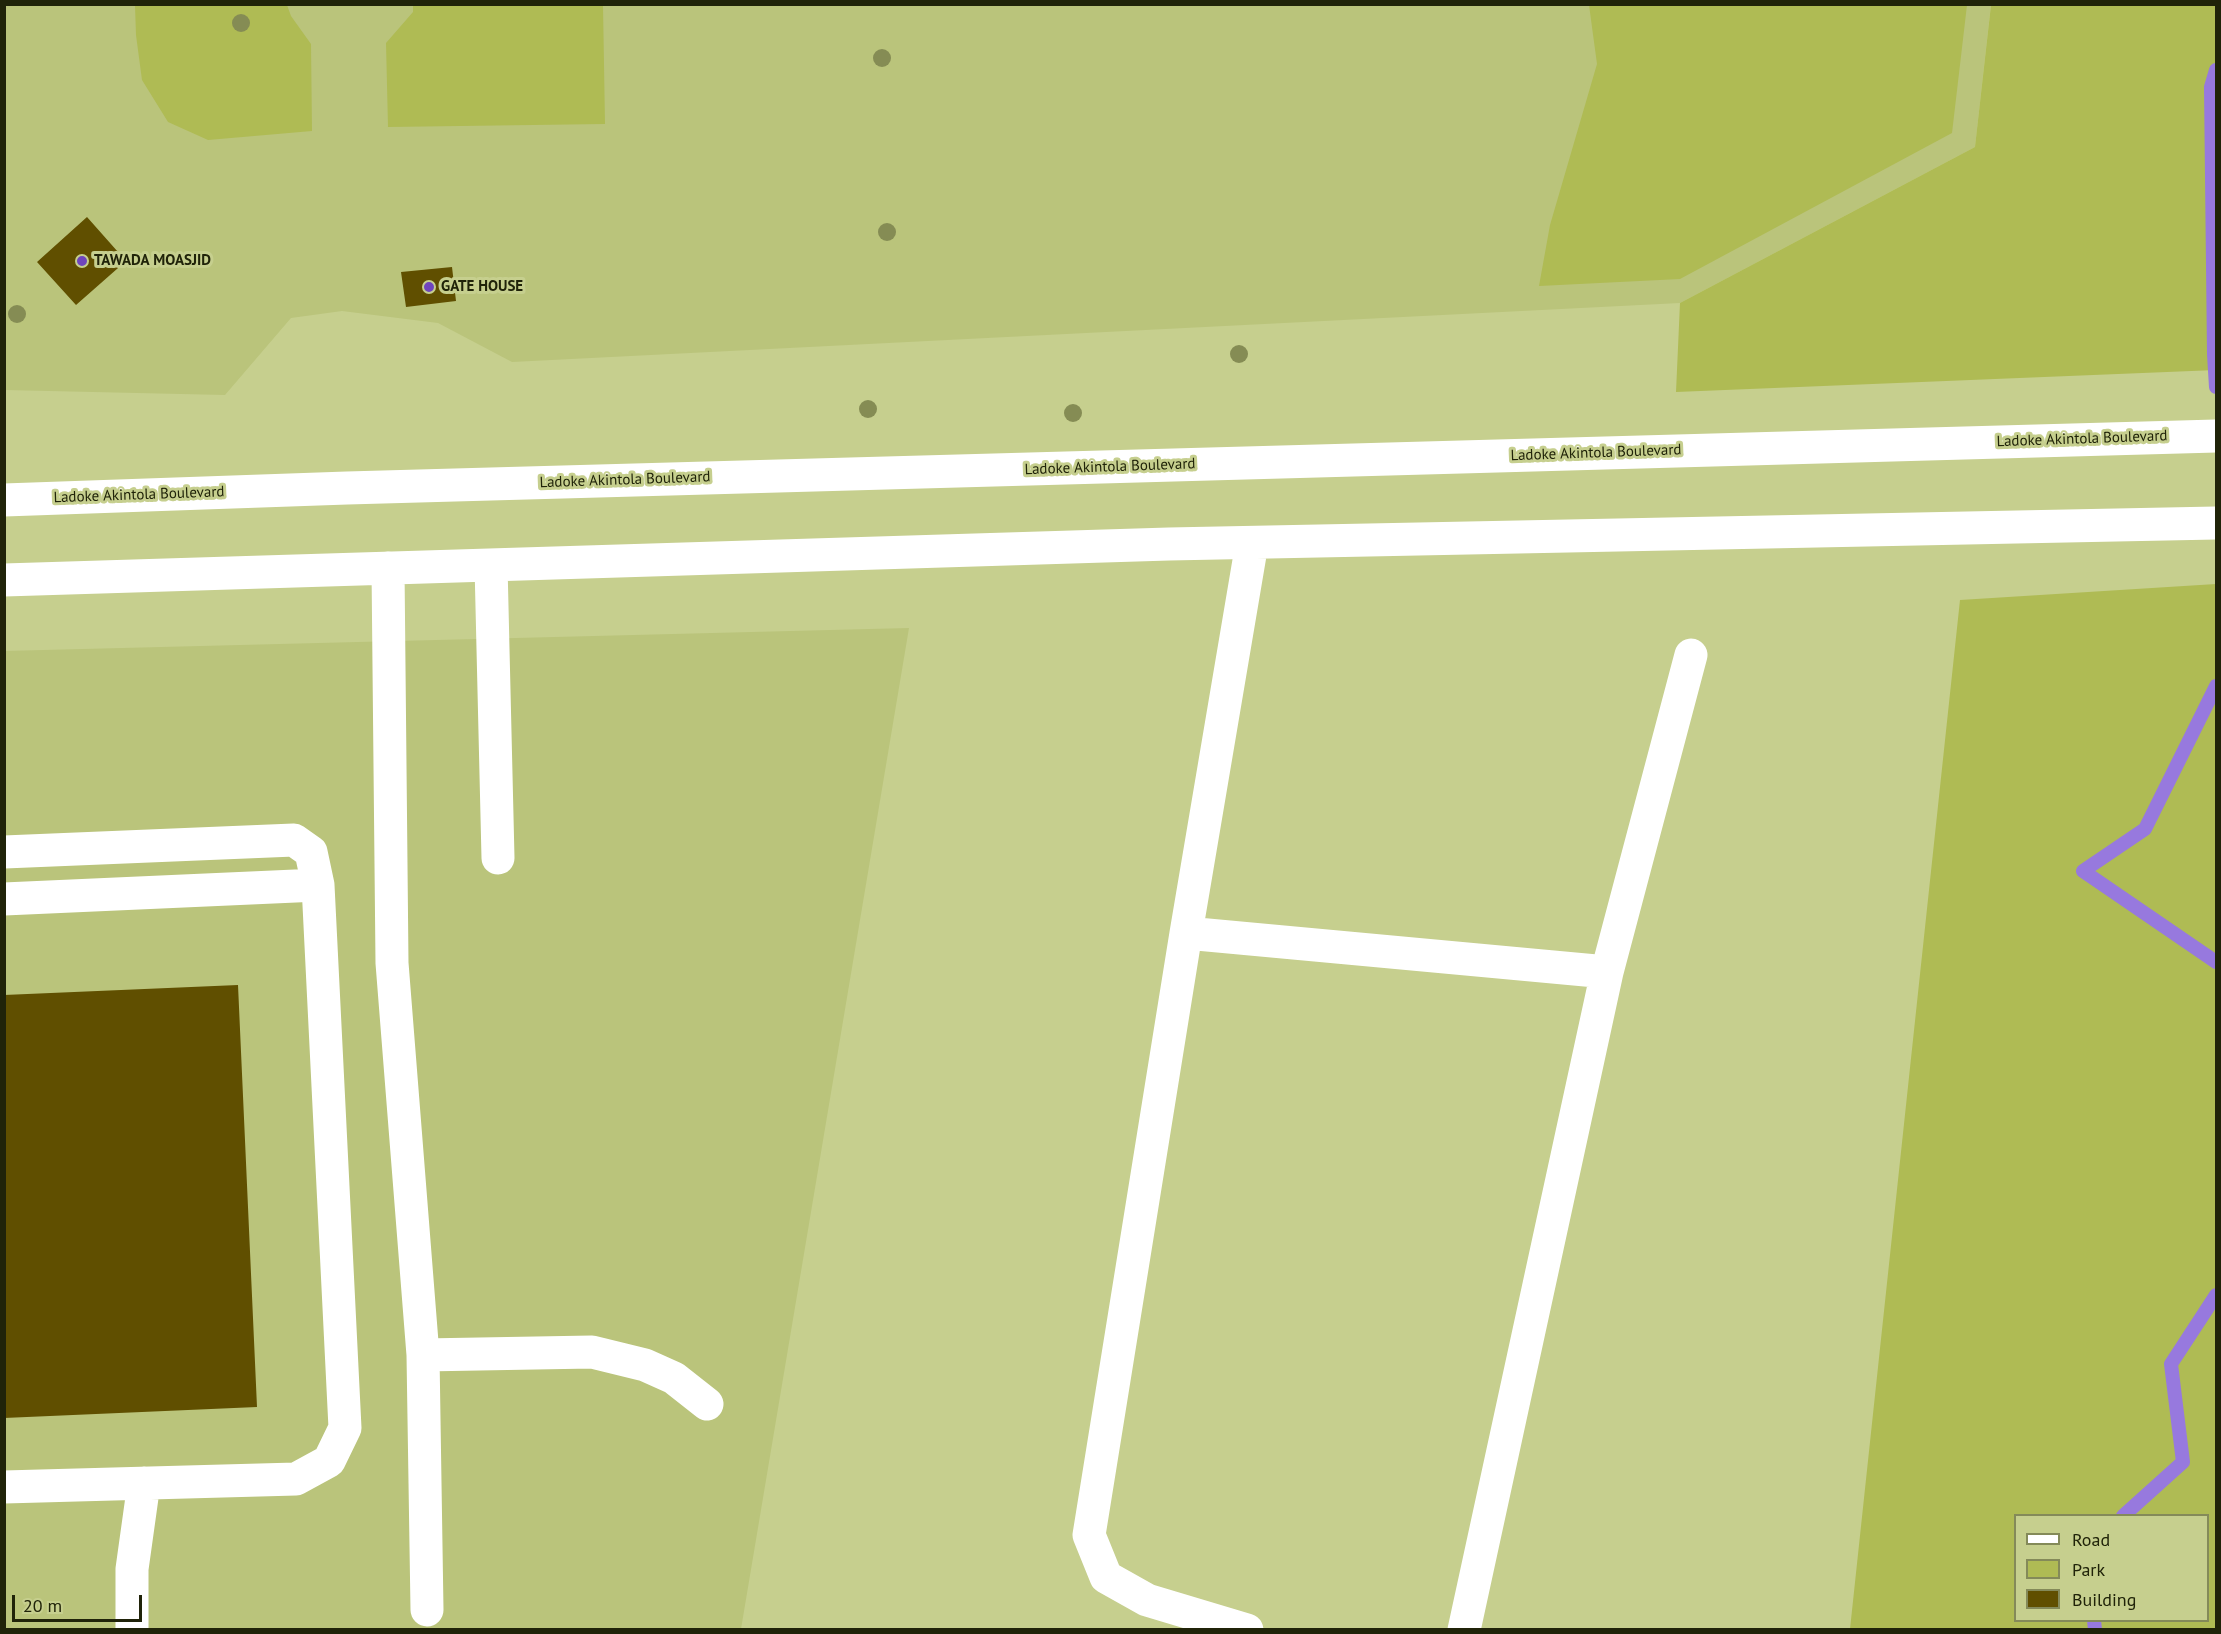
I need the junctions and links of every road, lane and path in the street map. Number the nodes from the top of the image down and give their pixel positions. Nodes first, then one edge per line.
1 (2217, 436) edge
2 (4, 500) edge
3 (2217, 523) edge
4 (1252, 543) junction
5 (491, 565) junction
6 (388, 568) junction
7 (4, 580) edge
8 (1691, 655) dead end
9 (115, 848) junction
10 (4, 852) edge
11 (498, 858) dead end
12 (318, 885) junction
13 (118, 894) junction
14 (4, 899) edge
15 (1186, 933) junction
16 (1607, 972) junction
17 (423, 1355) junction
18 (707, 1404) dead end
19 (144, 1483) junction
20 (4, 1487) edge
21 (427, 1610) dead end
22 (132, 1629) edge
23 (1247, 1629) edge
24 (1464, 1629) edge

1 - 2 street, Ladoke Akintola Boulevard
3 - 4 street
4 - 5 street
4 - 15 street
5 - 6 street
5 - 11 street
6 - 7 street
6 - 17 street
8 - 16 street
9 - 10 street
9 - 12 street
9 - 13 street
12 - 13 street
12 - 19 street
13 - 14 street
15 - 16 street
15 - 23 street
16 - 24 street
17 - 18 street
17 - 21 street
19 - 20 street
19 - 22 street

